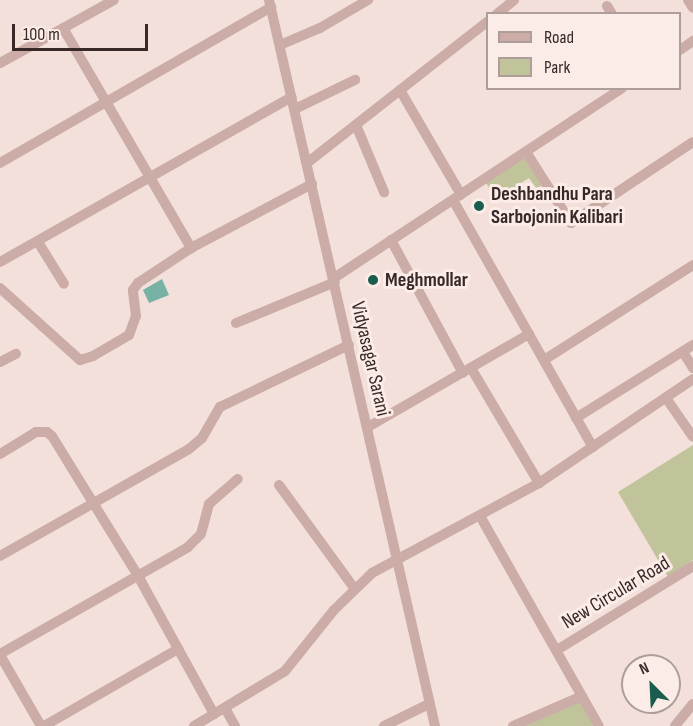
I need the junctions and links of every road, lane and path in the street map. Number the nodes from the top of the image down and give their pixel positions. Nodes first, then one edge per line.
1 (114, 0) edge
2 (368, 0) edge
3 (514, 0) edge
4 (688, 0) edge
5 (270, 3) edge
6 (693, 8) edge
7 (499, 12) edge
8 (486, 23) edge
9 (63, 28) junction
10 (280, 45) junction
11 (0, 63) edge
12 (355, 80) dead end
13 (400, 90) junction
14 (619, 90) edge
15 (292, 97) junction
16 (106, 102) junction
17 (295, 109) junction
18 (356, 126) junction
19 (693, 142) edge
20 (526, 152) junction
21 (308, 163) junction
22 (0, 164) edge
23 (151, 179) junction
24 (312, 184) junction
25 (384, 192) dead end
26 (457, 197) junction
27 (391, 240) junction
28 (38, 242) junction
29 (191, 248) junction
30 (0, 262) edge
31 (693, 265) edge
32 (334, 280) junction
33 (64, 284) dead end
34 (0, 288) edge
35 (236, 322) dead end
36 (529, 334) junction
37 (349, 345) junction
38 (693, 345) edge
39 (683, 352) junction
40 (16, 354) dead end
41 (544, 360) junction
42 (0, 362) edge
43 (693, 368) edge
44 (467, 371) junction
45 (693, 379) edge
46 (666, 398) junction
47 (576, 418) junction
48 (368, 427) junction
49 (693, 436) edge
50 (593, 447) junction
51 (0, 454) edge
52 (238, 479) dead end
53 (539, 483) junction
54 (279, 486) dead end
55 (95, 502) junction
56 (480, 516) junction
57 (0, 556) edge
58 (397, 556) junction
59 (693, 566) edge
60 (137, 574) junction
61 (354, 588) junction
62 (178, 649) junction
63 (557, 650) junction
64 (0, 654) edge
65 (582, 696) junction
66 (429, 704) junction
67 (693, 704) edge
68 (225, 708) junction
69 (214, 714) junction
70 (42, 726) edge
71 (194, 726) edge
72 (235, 726) edge
73 (384, 726) edge
74 (435, 726) edge
75 (513, 726) edge
76 (599, 726) edge
77 (675, 726) edge

1 - 9 street
2 - 10 street
3 - 7 street
4 - 6 street
5 - 10 street, Vidyasagar Sarani
5 - 16 street
8 - 13 street
9 - 11 street
9 - 16 street
10 - 15 street, Vidyasagar Sarani
12 - 17 street
13 - 18 street
13 - 26 street
14 - 20 street
15 - 17 street, Vidyasagar Sarani
15 - 23 street
16 - 22 street
16 - 23 street
17 - 21 street, Vidyasagar Sarani
18 - 21 street
18 - 25 street
19 - 20 street
20 - 26 street
21 - 24 street, Vidyasagar Sarani
23 - 28 street
23 - 29 street
24 - 29 street
24 - 32 street, Vidyasagar Sarani
26 - 27 street
26 - 36 street
27 - 32 street
27 - 44 street
28 - 30 street
28 - 33 street
29 - 34 street
31 - 41 street
32 - 35 street
32 - 37 street, Vidyasagar Sarani
36 - 41 street
36 - 44 street
37 - 48 street, Vidyasagar Sarani
37 - 55 street
38 - 39 street
39 - 43 street
39 - 47 street
40 - 42 street
41 - 47 street
44 - 48 street
44 - 53 street
45 - 46 street
46 - 49 street
46 - 50 street
47 - 50 street
48 - 58 street, Vidyasagar Sarani
50 - 53 street
51 - 55 street
52 - 60 street
53 - 56 street
54 - 61 street
55 - 57 street
55 - 60 street
56 - 58 street
56 - 63 street
58 - 61 street
58 - 66 street, Vidyasagar Sarani
59 - 63 street, New Circular Road
60 - 62 street
60 - 64 street
61 - 68 street
62 - 69 street
62 - 70 street
63 - 65 street
64 - 70 street
65 - 75 street
65 - 76 street
66 - 73 street
66 - 74 street, Vidyasagar Sarani
67 - 77 street
68 - 69 street
68 - 72 street
69 - 71 street

